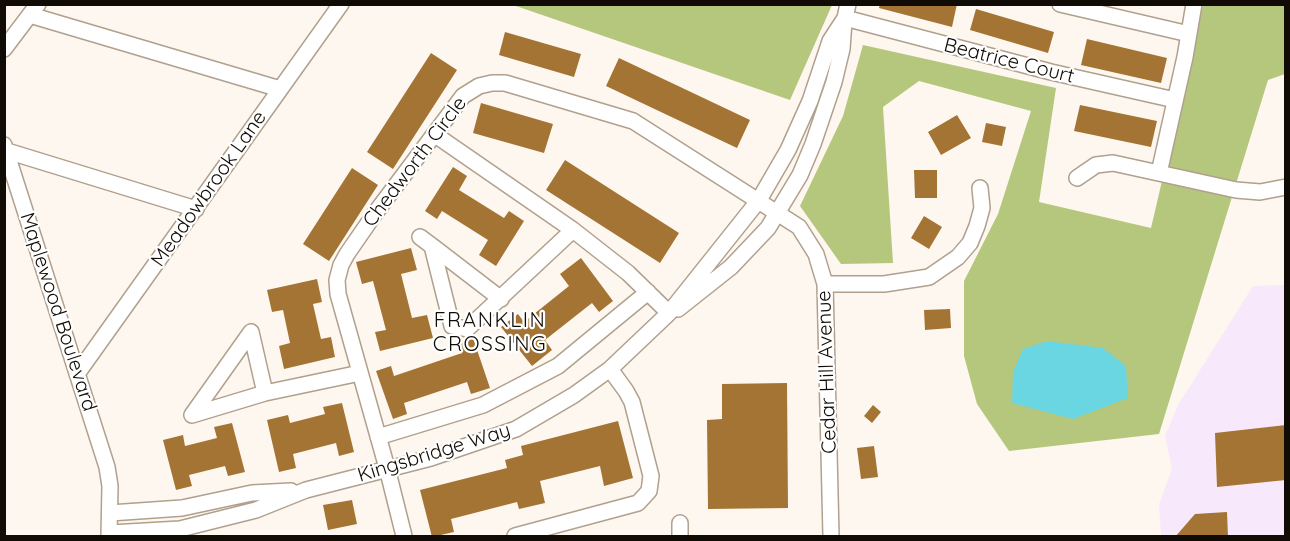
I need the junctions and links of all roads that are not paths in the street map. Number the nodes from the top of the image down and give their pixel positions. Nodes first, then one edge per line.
1 (341, 4) edge
2 (1060, 4) edge
3 (1194, 4) edge
4 (34, 10) edge
5 (846, 11) edge
6 (1189, 34) junction
7 (4, 49) edge
8 (280, 90) junction
9 (1175, 100) junction
10 (434, 134) junction
11 (6, 148) edge
12 (1159, 173) junction
13 (1077, 177) dead end
14 (1286, 187) edge
15 (980, 188) dead end
16 (759, 200) junction
17 (196, 209) junction
18 (778, 213) junction
19 (573, 230) junction
20 (825, 284) junction
21 (648, 292) junction
22 (501, 299) junction
23 (669, 313) junction
24 (610, 369) junction
25 (360, 373) junction
26 (77, 374) junction
27 (265, 393) junction
28 (378, 437) junction
29 (387, 468) junction
30 (306, 490) junction
31 (110, 513) junction
32 (110, 535) edge
33 (404, 537) edge
34 (515, 537) edge
35 (831, 537) edge

1 - 8 street, Meadowbrook Lane
2 - 6 street
3 - 6 street
4 - 7 street
4 - 8 street
5 - 9 street, Beatrice Court
5 - 16 street
5 - 18 street
6 - 9 street
8 - 17 street, Meadowbrook Lane
9 - 12 street
10 - 16 street, Chedworth Circle
10 - 19 street
10 - 25 street, Chedworth Circle
11 - 17 street
11 - 26 street, Maplewood Boulevard
12 - 13 street
12 - 14 street
15 - 20 street
16 - 18 street, Cedar Hill Avenue
16 - 23 street
17 - 26 street, Meadowbrook Lane
18 - 20 street, Cedar Hill Avenue
18 - 23 street
19 - 21 street
19 - 22 street
20 - 35 street, Cedar Hill Avenue
21 - 23 street
21 - 28 street
22 - 22 street
23 - 24 street, Kingsbridge Way
24 - 29 street, Kingsbridge Way
24 - 34 street
25 - 27 street
25 - 28 street, Chedworth Circle
26 - 31 street, Maplewood Boulevard
27 - 27 street
28 - 29 street, Chedworth Circle
29 - 30 street, Kingsbridge Way
29 - 33 street, Chedworth Circle
30 - 31 street, Kingsbridge Way
30 - 32 street, Kingsbridge Way
31 - 32 street, Maplewood Boulevard

